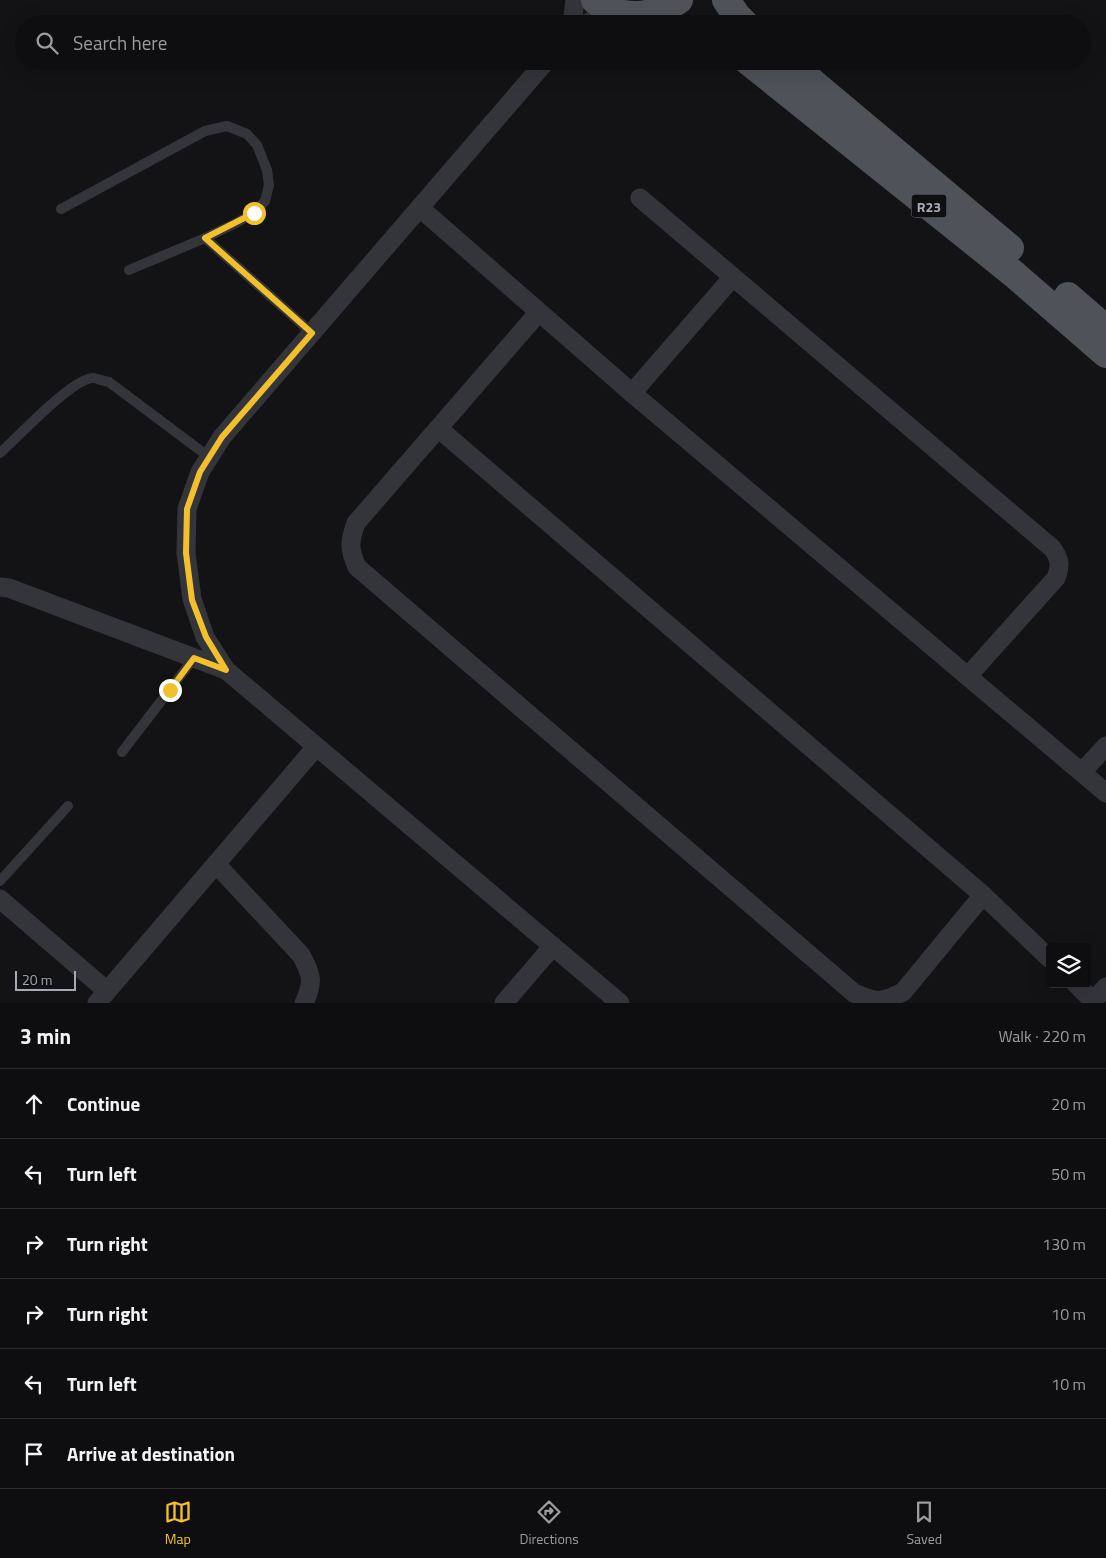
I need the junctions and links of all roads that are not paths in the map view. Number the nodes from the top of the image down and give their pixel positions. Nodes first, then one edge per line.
1 (575, 0) edge
2 (679, 0) edge
3 (726, 0) edge
4 (602, 5) edge
5 (573, 15) edge
6 (594, 15) edge
7 (639, 15) joint
8 (736, 15) edge
9 (538, 70) edge
10 (759, 70) edge
11 (798, 70) edge
12 (640, 198) dead end
13 (420, 208) junction
14 (61, 209) dead end
15 (205, 238) junction
16 (129, 270) dead end
17 (732, 278) junction
18 (539, 312) junction
19 (1106, 329) edge
20 (312, 333) junction
21 (1106, 354) edge
22 (632, 393) junction
23 (438, 428) junction
24 (0, 453) edge
25 (209, 457) junction
26 (0, 587) edge
27 (194, 658) junction
28 (226, 670) junction
29 (968, 676) junction
30 (1106, 746) edge
31 (316, 747) junction
32 (122, 752) dead end
33 (1082, 772) junction
34 (1106, 793) edge
35 (68, 806) dead end
36 (216, 864) junction
37 (0, 881) edge
38 (983, 895) junction
39 (0, 899) edge
40 (553, 946) junction
41 (1046, 955) edge
42 (1082, 988) edge
43 (102, 997) edge
44 (1097, 997) edge
45 (304, 1003) edge
46 (504, 1003) edge
47 (620, 1003) edge

1 - 5 street
2 - 7 main road
3 - 8 main road
4 - 6 street
4 - 7 main road
9 - 13 street
10 - 21 main road, R23
11 - 19 main road, R23
12 - 17 street
13 - 18 street
13 - 20 street
14 - 15 lane
15 - 16 lane
15 - 20 lane
17 - 22 street
17 - 29 street
18 - 22 street
18 - 23 street
20 - 25 street
22 - 29 street
23 - 38 street
23 - 38 street
24 - 25 lane
25 - 28 street
26 - 27 street
27 - 28 street
27 - 32 lane
28 - 31 street
29 - 33 street
30 - 33 street
31 - 36 street
31 - 40 street
33 - 34 street
35 - 37 lane
36 - 43 street
36 - 45 street
38 - 41 street
39 - 43 street
40 - 46 street
40 - 47 street
42 - 44 street

